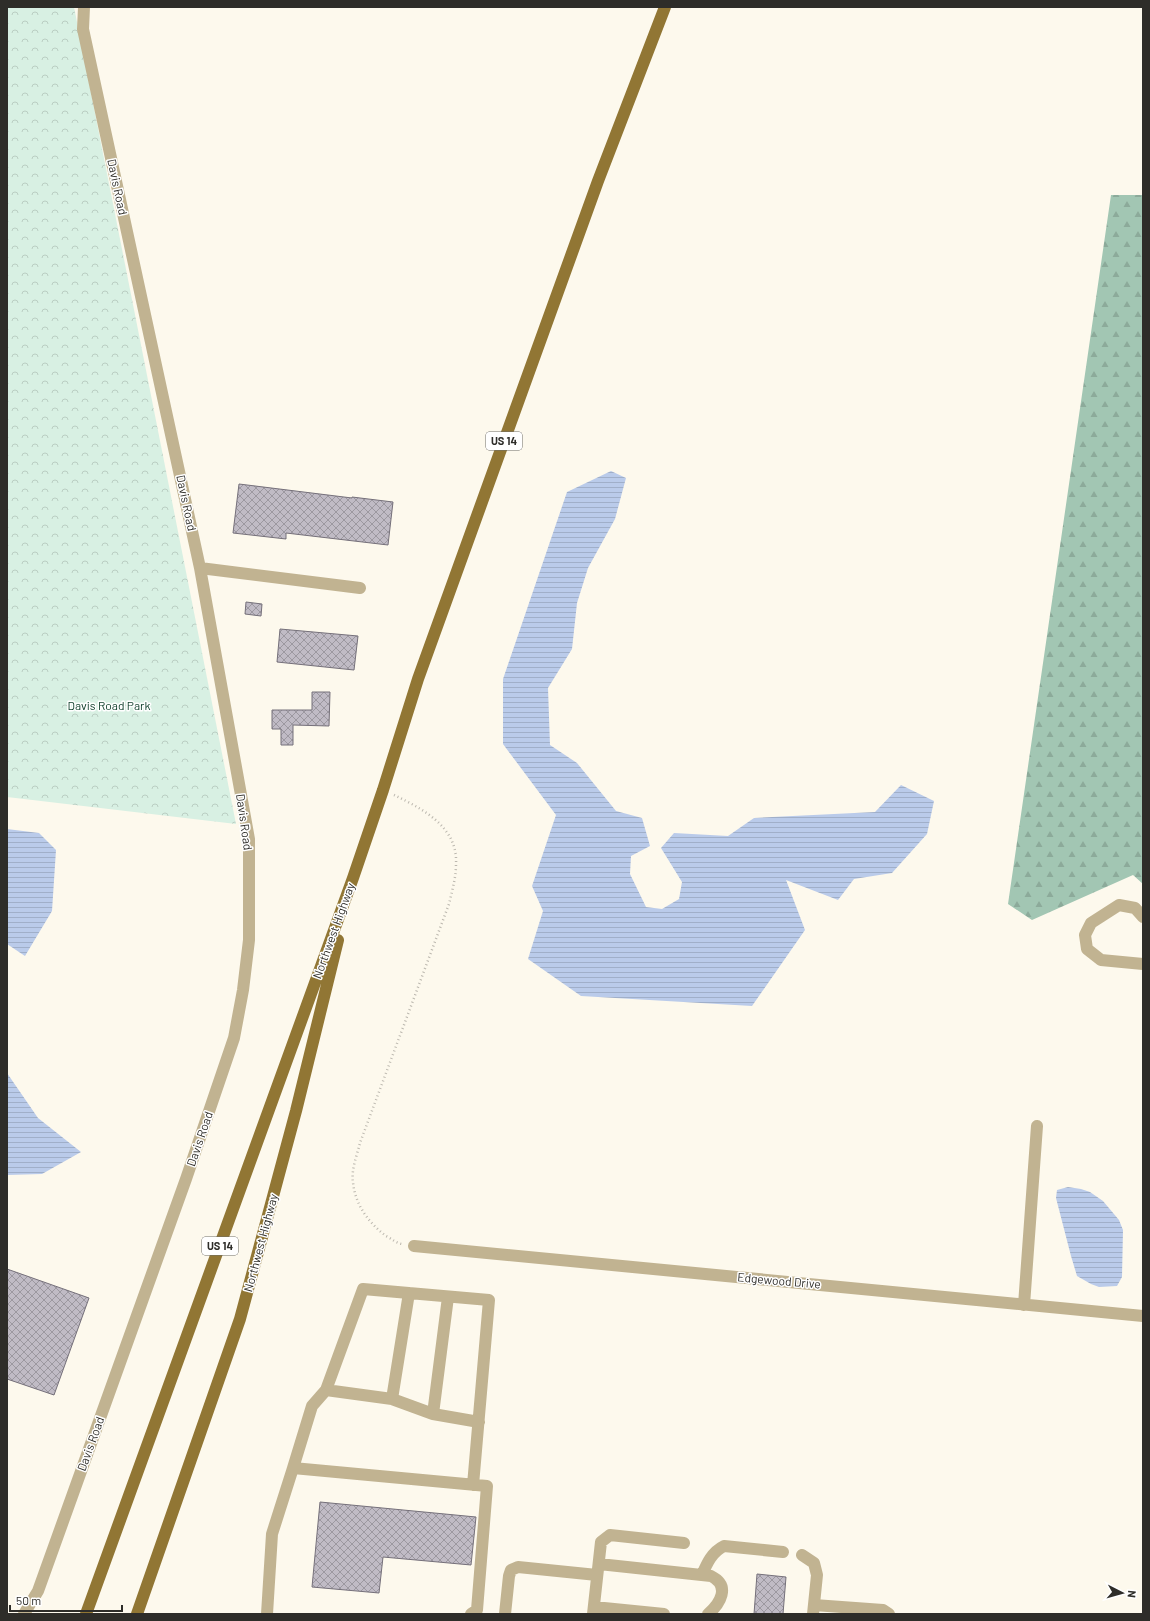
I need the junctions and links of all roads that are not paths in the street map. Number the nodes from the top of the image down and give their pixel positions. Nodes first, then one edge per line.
1 (84, 7) edge
2 (665, 7) edge
3 (200, 568) junction
4 (360, 588) dead end
5 (353, 878) junction
6 (1143, 917) edge
7 (1143, 964) edge
8 (1036, 1126) dead end
9 (414, 1246) road end
10 (409, 1293) junction
11 (448, 1297) junction
12 (1024, 1305) junction
13 (1143, 1316) edge
14 (326, 1390) junction
15 (392, 1399) junction
16 (433, 1414) junction
17 (479, 1422) junction
18 (293, 1468) junction
19 (473, 1485) junction
20 (684, 1543) dead end
21 (783, 1552) dead end
22 (802, 1555) dead end
23 (598, 1569) junction
24 (702, 1575) junction
25 (814, 1609) edge
26 (594, 1610) edge
27 (24, 1614) edge
28 (86, 1614) edge
29 (136, 1614) edge
30 (267, 1614) edge
31 (471, 1614) edge
32 (505, 1614) edge
33 (664, 1614) edge
34 (708, 1614) edge
35 (889, 1614) edge

1 - 3 street, Davis Road
2 - 5 main road, US 14
3 - 4 street
3 - 27 street, Davis Road
5 - 28 main road, Northwest Highway / US 14
5 - 29 main road, Northwest Highway / US 14
6 - 7 street
8 - 12 street
9 - 12 street, Edgewood Drive
10 - 11 street
10 - 14 street
10 - 15 street
11 - 16 street
11 - 17 street
12 - 13 street, Edgewood Drive
14 - 15 street
14 - 18 street
15 - 16 street
16 - 17 street
17 - 19 street
18 - 19 street
18 - 30 street
19 - 31 street
20 - 23 street
21 - 24 street
22 - 25 street
23 - 24 street
23 - 26 street
23 - 32 street
24 - 34 street
25 - 35 street
26 - 33 street

